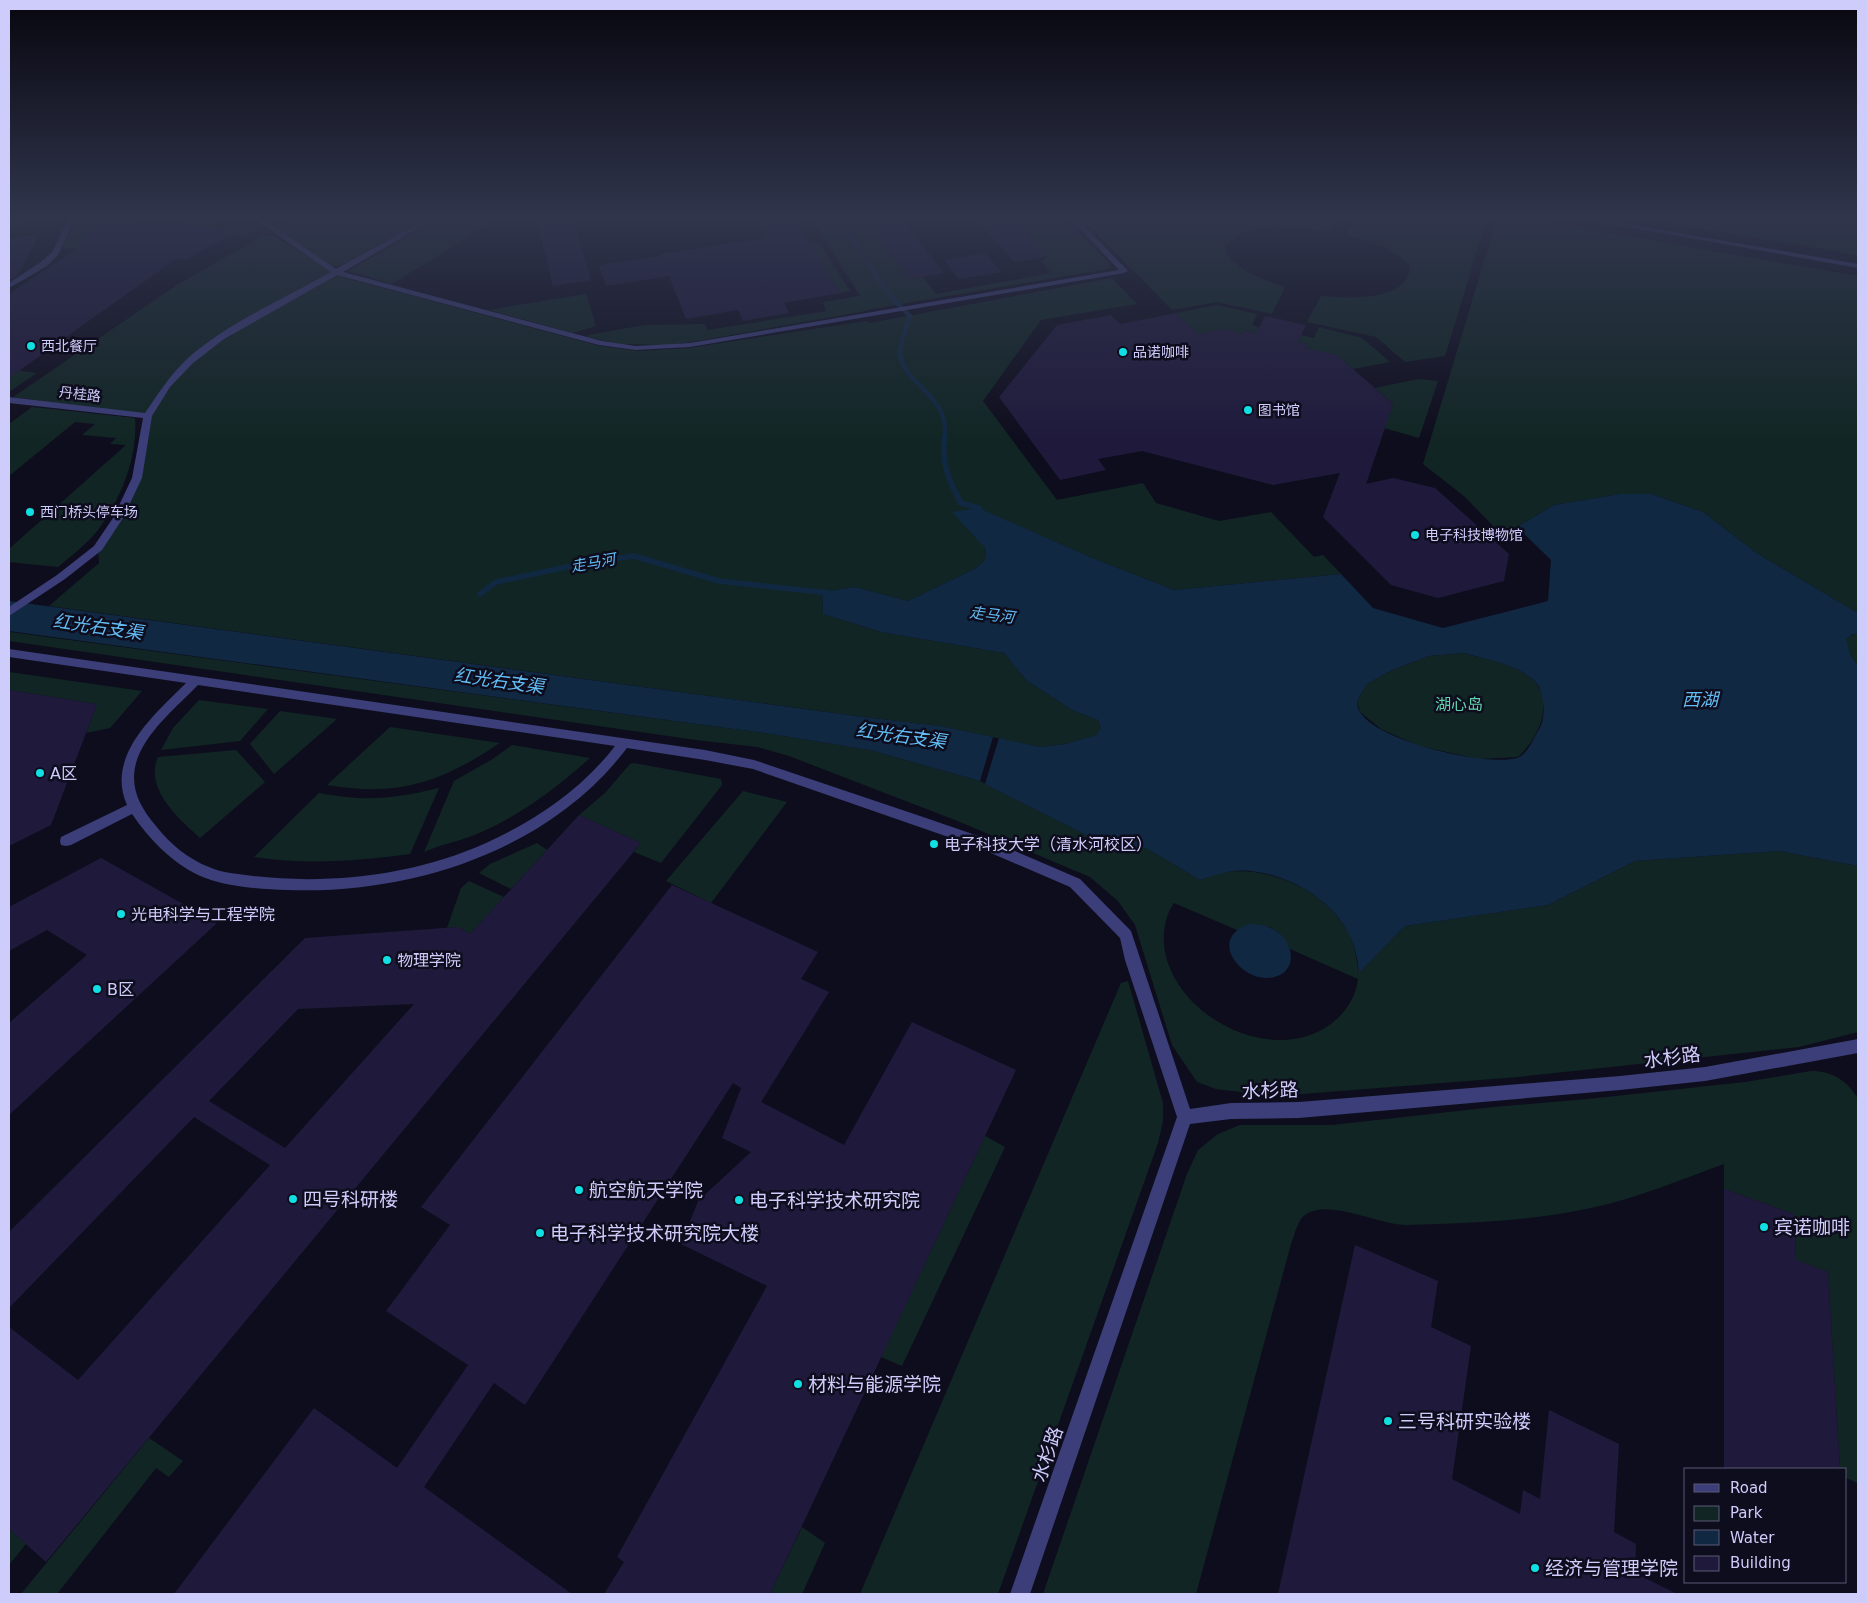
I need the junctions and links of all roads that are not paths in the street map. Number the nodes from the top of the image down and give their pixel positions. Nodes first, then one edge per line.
1 (299, 293) edge
2 (412, 293) edge
3 (1000, 293) edge
4 (9, 400) edge
5 (148, 416) junction
6 (9, 612) edge
7 (9, 653) edge
8 (196, 680) junction
9 (623, 744) junction
10 (133, 808) junction
11 (66, 841) dead end
12 (1858, 1046) edge
13 (1185, 1117) junction
14 (1020, 1594) edge

1 - 5 street
2 - 3 street
4 - 5 street, 丹桂路
5 - 6 street
7 - 8 street
8 - 9 street
8 - 10 street
9 - 10 street
9 - 13 street
10 - 11 street
12 - 13 street, 水杉路
13 - 14 street, 水杉路

